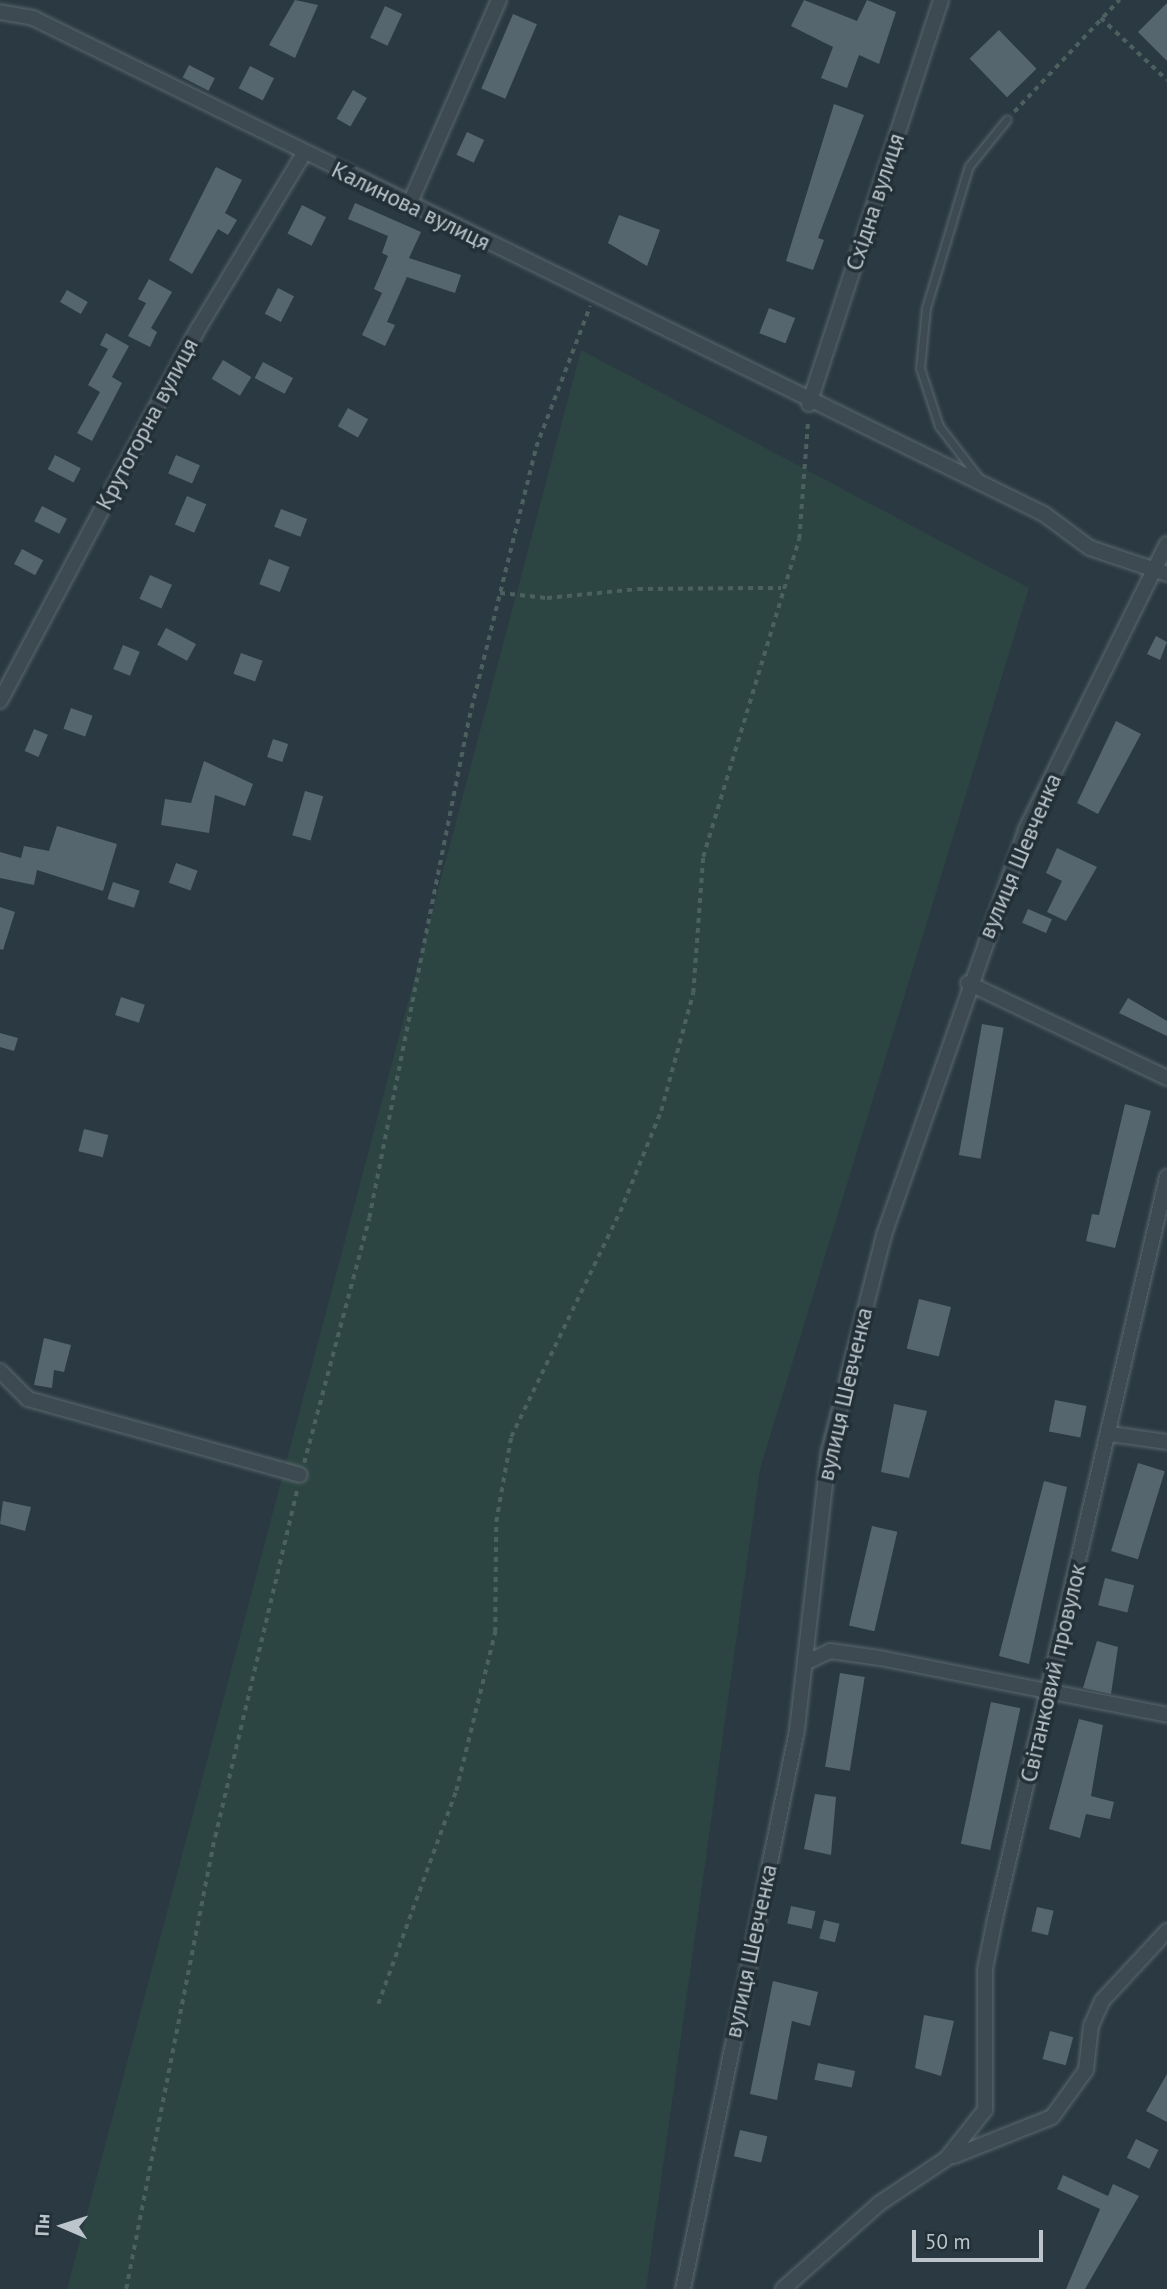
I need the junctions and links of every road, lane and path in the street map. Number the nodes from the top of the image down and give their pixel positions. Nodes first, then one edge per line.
1 (499, 0) edge
2 (942, 0) edge
3 (1119, 0) edge
4 (7, 11) edge
5 (1101, 18) junction
6 (1167, 80) edge
7 (1007, 119) joint
8 (304, 153) junction
9 (409, 205) junction
10 (593, 297) junction
11 (808, 404) junction
12 (988, 490) junction
13 (1167, 544) edge
14 (1161, 571) edge
15 (781, 588) junction
16 (500, 593) junction
17 (0, 701) edge
18 (968, 983) junction
19 (1167, 1079) edge
20 (1167, 1177) edge
21 (0, 1371) edge
22 (1110, 1434) junction
23 (1167, 1442) edge
24 (300, 1475) junction
25 (809, 1661) junction
26 (1047, 1692) junction
27 (1167, 1715) edge
28 (1167, 1931) edge
29 (378, 2004) dead end
30 (946, 2159) junction
31 (126, 2289) edge
32 (683, 2289) edge
33 (783, 2289) edge

1 - 9 street
2 - 11 street, Східна вулиця
3 - 5 path
4 - 8 street, Калинова вулиця
5 - 6 path
5 - 7 path
7 - 12 lane
8 - 9 street, Калинова вулиця
8 - 17 street, Крутогорна вулиця
9 - 10 street, Калинова вулиця
10 - 11 street, Калинова вулиця
10 - 16 path
11 - 12 street, Калинова вулиця
11 - 15 path
12 - 14 street, Калинова вулиця
13 - 14 street, вулиця Шевченка
14 - 18 street, вулиця Шевченка
15 - 16 path
15 - 29 path
16 - 24 path
18 - 19 street
18 - 25 street, вулиця Шевченка
20 - 22 street, Світанковий провулок
21 - 24 street
22 - 23 street
22 - 26 street, Світанковий провулок
24 - 31 path
25 - 26 street
25 - 32 street, вулиця Шевченка
26 - 27 street
26 - 30 street, Світанковий провулок
28 - 30 street
30 - 33 street

